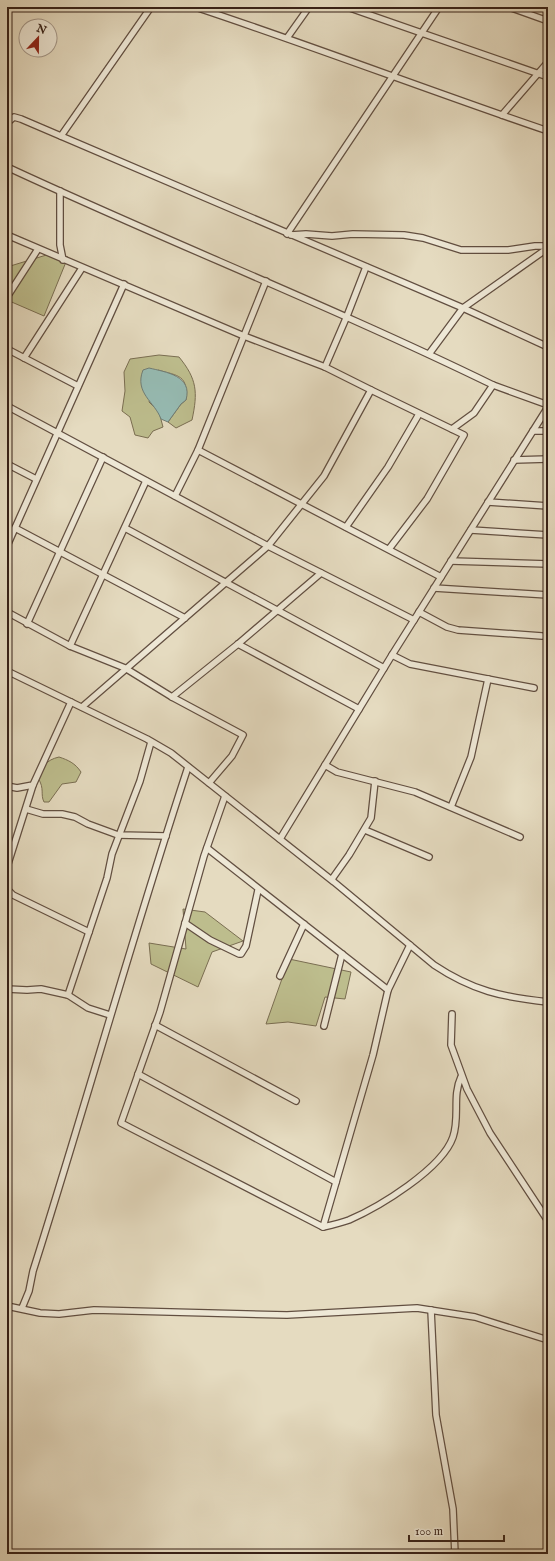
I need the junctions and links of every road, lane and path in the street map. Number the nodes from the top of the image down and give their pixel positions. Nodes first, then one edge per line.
1 (152, 7) edge
2 (195, 7) edge
3 (309, 7) edge
4 (347, 7) edge
5 (439, 7) edge
6 (509, 7) edge
7 (548, 21) edge
8 (422, 33) junction
9 (288, 38) junction
10 (548, 62) edge
11 (538, 74) junction
12 (393, 77) junction
13 (548, 77) edge
14 (502, 115) junction
15 (7, 123) edge
16 (548, 131) edge
17 (61, 136) junction
18 (7, 167) edge
19 (60, 191) junction
20 (289, 234) junction
21 (7, 235) edge
22 (548, 247) edge
23 (38, 249) junction
24 (62, 260) junction
25 (366, 267) junction
26 (82, 268) junction
27 (266, 281) junction
28 (124, 284) junction
29 (7, 297) edge
30 (463, 308) junction
31 (347, 316) junction
32 (244, 336) junction
33 (548, 347) edge
34 (7, 348) edge
35 (428, 354) junction
36 (24, 358) junction
37 (325, 367) junction
38 (493, 385) junction
39 (78, 386) junction
40 (371, 390) junction
41 (7, 406) edge
42 (548, 406) edge
43 (419, 414) junction
44 (452, 429) junction
45 (533, 431) junction
46 (548, 431) edge
47 (57, 433) junction
48 (198, 450) junction
49 (103, 458) junction
50 (548, 459) edge
51 (514, 460) junction
52 (7, 464) edge
53 (36, 479) junction
54 (146, 480) junction
55 (175, 496) junction
56 (488, 502) junction
57 (302, 504) junction
58 (548, 505) edge
59 (346, 527) junction
60 (15, 528) junction
61 (125, 528) junction
62 (470, 530) junction
63 (548, 535) edge
64 (7, 546) edge
65 (268, 546) junction
66 (389, 549) junction
67 (61, 552) junction
68 (451, 561) junction
69 (548, 564) edge
70 (321, 573) junction
71 (103, 574) junction
72 (441, 576) junction
73 (226, 583) junction
74 (434, 588) junction
75 (548, 595) edge
76 (277, 610) junction
77 (7, 612) edge
78 (419, 612) junction
79 (185, 618) junction
80 (414, 620) junction
81 (28, 624) junction
82 (542, 636) dead end
83 (238, 644) junction
84 (70, 646) junction
85 (392, 655) junction
86 (125, 668) junction
87 (384, 668) junction
88 (7, 671) edge
89 (488, 679) junction
90 (534, 688) dead end
91 (172, 697) junction
92 (71, 702) junction
93 (82, 707) junction
94 (359, 709) junction
95 (151, 742) junction
96 (325, 765) junction
97 (188, 767) junction
98 (375, 781) junction
99 (209, 782) junction
100 (33, 785) junction
101 (7, 786) edge
102 (225, 796) junction
103 (451, 807) junction
104 (26, 809) junction
105 (365, 830) junction
106 (118, 835) junction
107 (166, 836) junction
108 (520, 837) dead end
109 (280, 839) junction
110 (207, 848) junction
111 (429, 857) dead end
112 (7, 867) edge
113 (332, 879) junction
114 (7, 888) edge
115 (258, 890) junction
116 (185, 923) junction
117 (304, 924) junction
118 (89, 932) junction
119 (410, 945) junction
120 (342, 954) junction
121 (280, 976) dead end
122 (7, 989) edge
123 (388, 990) junction
124 (68, 995) junction
125 (548, 1002) edge
126 (452, 1014) dead end
127 (110, 1015) junction
128 (155, 1025) junction
129 (324, 1026) dead end
130 (138, 1074) junction
131 (461, 1077) junction
132 (296, 1101) dead end
133 (336, 1182) junction
134 (548, 1221) edge
135 (323, 1227) junction
136 (7, 1306) edge
137 (22, 1308) junction
138 (431, 1310) junction
139 (548, 1340) edge
140 (455, 1554) edge

1 - 17 street
2 - 9 street
3 - 9 street
4 - 8 street
5 - 8 street
6 - 7 street
8 - 11 street
8 - 12 street
9 - 12 street
10 - 11 street
11 - 13 street
11 - 14 street
12 - 14 street
12 - 20 street
14 - 16 street
15 - 17 street
17 - 20 street
18 - 19 street
19 - 24 street
19 - 27 street
20 - 22 street
20 - 25 street
21 - 23 street
22 - 30 street
23 - 24 street
23 - 29 street
24 - 26 street
25 - 30 street
25 - 31 street
26 - 28 street
26 - 36 street
27 - 31 street
27 - 32 street
28 - 32 street
28 - 39 street
30 - 33 street
30 - 35 street
31 - 35 street
31 - 37 street
32 - 37 street
32 - 48 street
34 - 36 street
35 - 38 street
36 - 39 street
37 - 40 street
38 - 42 street
38 - 44 street
39 - 47 street
40 - 43 street
40 - 57 street
41 - 47 street
42 - 45 street
43 - 44 street
43 - 59 street
44 - 66 street
45 - 46 street
45 - 51 street
47 - 49 street
47 - 53 street
48 - 55 street
48 - 57 street
49 - 54 street
49 - 67 street
50 - 51 street
51 - 56 street
52 - 53 street
53 - 60 street
54 - 55 street
54 - 61 street
55 - 65 street
56 - 58 street
56 - 62 street
57 - 59 street
57 - 65 street
59 - 66 street
60 - 64 street
60 - 67 street
61 - 71 street
61 - 73 street
62 - 63 street
62 - 68 street
65 - 70 street
65 - 73 street
66 - 72 street
67 - 71 street
67 - 81 street
68 - 69 street
68 - 72 street
70 - 76 street
70 - 80 street
71 - 79 street
71 - 84 street
72 - 74 street
73 - 76 street
73 - 79 street
74 - 75 street
74 - 78 street
76 - 83 street
76 - 87 street
77 - 81 street
78 - 80 street
78 - 82 street
79 - 86 street
80 - 85 street
81 - 84 street
83 - 91 street
83 - 94 street
84 - 86 street
85 - 87 street
85 - 89 street
86 - 91 street
86 - 93 street
87 - 94 street
88 - 92 street
89 - 90 street
89 - 103 street
91 - 99 street
92 - 93 street
92 - 100 street
93 - 95 street
94 - 96 street
95 - 97 street
95 - 106 street
96 - 98 street
96 - 109 street
97 - 99 street
97 - 107 street
98 - 103 street
98 - 105 street
99 - 102 street
100 - 101 street
100 - 104 street
102 - 109 street
102 - 110 street
103 - 108 street
104 - 106 street
104 - 112 street
105 - 111 street
105 - 113 street
106 - 107 street
106 - 118 street
107 - 127 street
109 - 113 street
110 - 115 street
110 - 116 street
113 - 119 street
114 - 118 street
115 - 116 street
115 - 117 street
116 - 128 street
117 - 120 street
117 - 121 street
118 - 124 street
119 - 123 street
119 - 125 street
120 - 123 street
120 - 129 street
122 - 124 street
123 - 133 street
124 - 127 street
126 - 131 street
127 - 137 street
128 - 130 street
128 - 132 street
130 - 133 street
130 - 135 street
131 - 134 street
131 - 135 street
133 - 135 street
136 - 137 street
137 - 138 street
138 - 139 street
138 - 140 street

